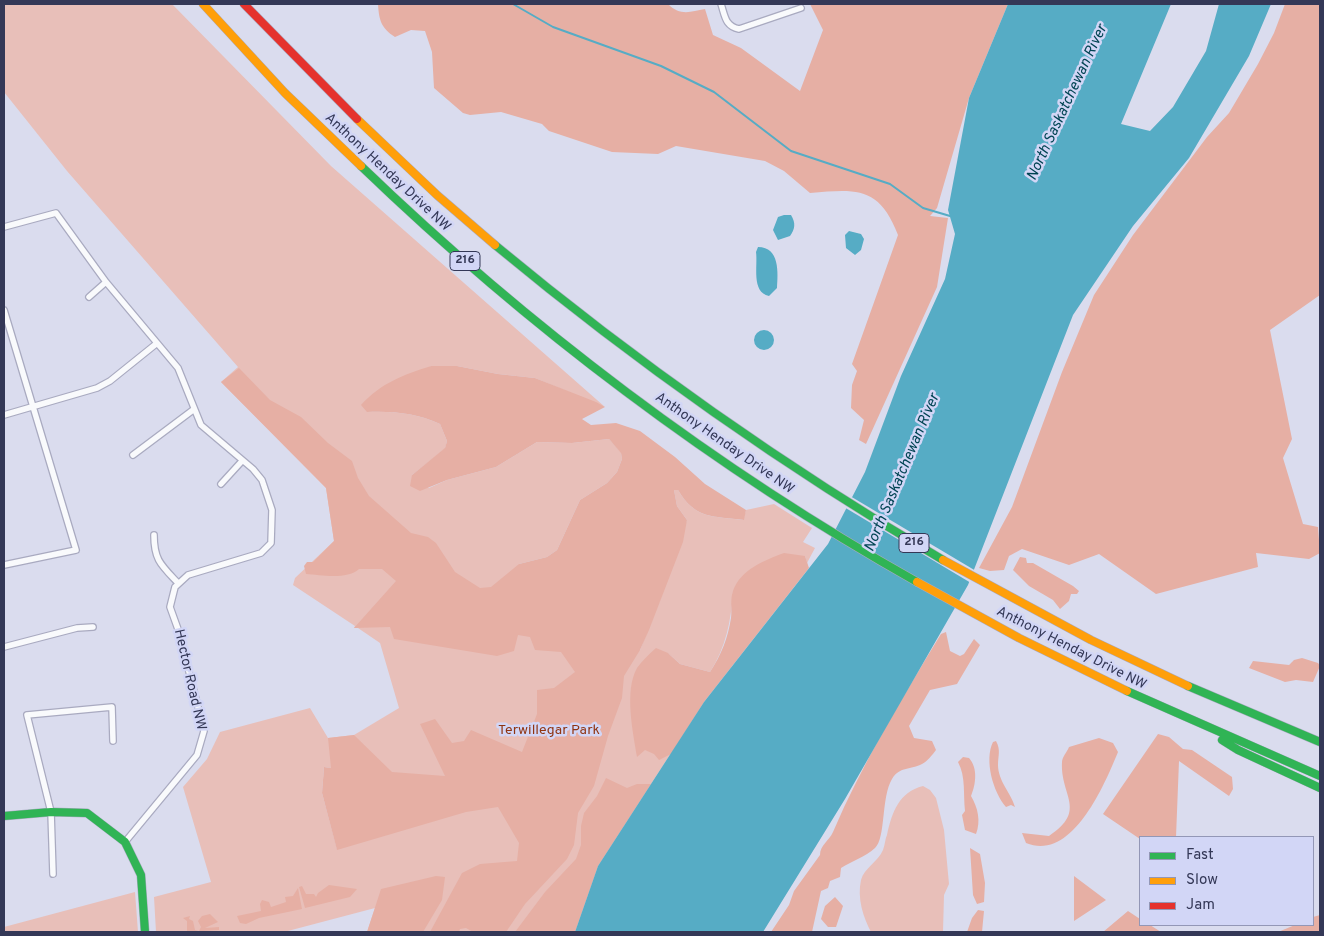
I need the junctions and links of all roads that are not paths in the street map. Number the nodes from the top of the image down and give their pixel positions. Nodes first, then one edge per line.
1 (203, 4) edge
2 (244, 4) edge
3 (721, 4) edge
4 (801, 8) dead end
5 (4, 226) edge
6 (106, 282) junction
7 (89, 297) dead end
8 (4, 310) edge
9 (156, 344) junction
10 (34, 406) junction
11 (193, 410) junction
12 (4, 415) edge
13 (133, 455) dead end
14 (242, 461) junction
15 (221, 484) dead end
16 (154, 535) dead end
17 (4, 565) edge
18 (178, 582) junction
19 (93, 627) dead end
20 (4, 647) edge
21 (1193, 722) junction
22 (112, 741) dead end
23 (1320, 742) edge
24 (1320, 776) edge
25 (1320, 788) edge
26 (51, 812) junction
27 (4, 816) edge
28 (126, 842) junction
29 (53, 874) dead end
30 (145, 932) edge

1 - 21 main road, Anthony Henday Drive NW / 216
2 - 23 main road, Anthony Henday Drive NW / 216
3 - 4 street
5 - 6 street
6 - 7 street
6 - 9 street
8 - 10 street
9 - 10 street
9 - 11 street
10 - 12 street
10 - 17 street
11 - 13 street
11 - 14 street
14 - 15 street
14 - 18 street
16 - 18 street
18 - 28 street, Hector Road NW
19 - 20 street
21 - 24 main road, Anthony Henday Drive NW / 216
21 - 25 main road
22 - 26 street
26 - 27 main road
26 - 28 main road
26 - 29 street
28 - 30 main road

